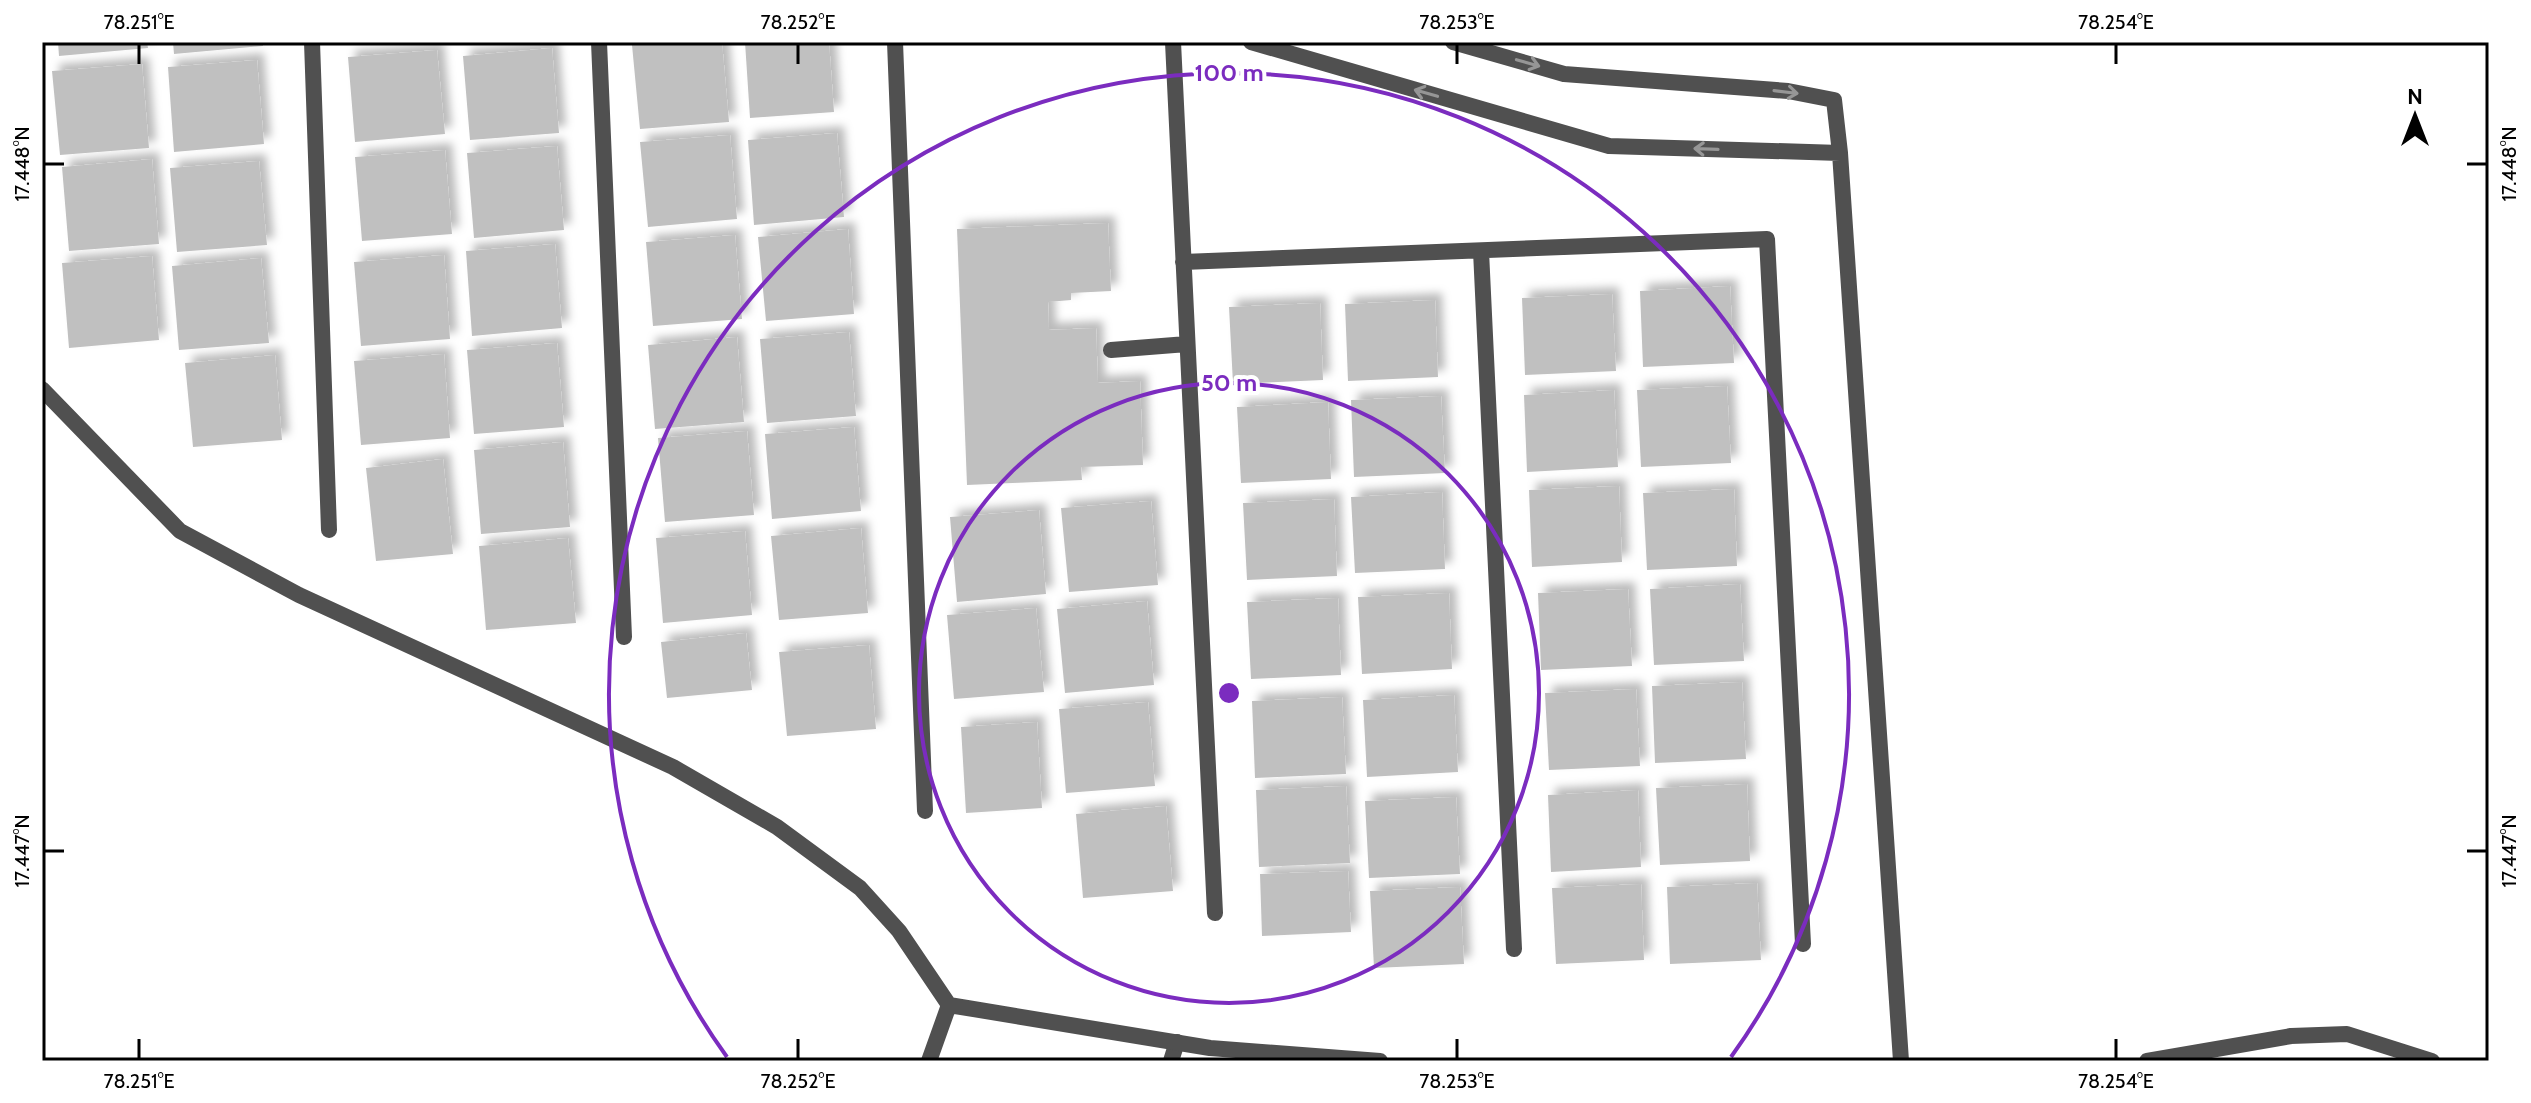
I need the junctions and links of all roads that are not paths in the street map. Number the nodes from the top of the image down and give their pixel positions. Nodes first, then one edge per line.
1 (312, 42) edge
2 (599, 42) edge
3 (895, 42) edge
4 (1173, 42) edge
5 (1251, 42) edge
6 (1453, 42) edge
7 (1840, 153) junction
8 (1481, 251) junction
9 (1183, 262) junction
10 (1187, 344) junction
11 (1111, 350) dead end
12 (42, 389) edge
13 (329, 530) dead end
14 (624, 637) dead end
15 (925, 811) dead end
16 (1215, 913) dead end
17 (1803, 944) dead end
18 (1514, 949) dead end
19 (949, 1005) junction
20 (1177, 1042) junction
21 (929, 1061) edge
22 (1171, 1061) edge
23 (1380, 1061) edge
24 (1901, 1061) edge
25 (2147, 1061) edge
26 (2432, 1061) edge

1 - 13 street
2 - 14 street
3 - 15 street
4 - 9 street
7 -> 5 street
6 -> 7 street
7 - 24 street
8 - 9 street
8 - 17 street
8 - 18 street
9 - 10 street
10 - 11 street
10 - 16 street
12 - 19 street
19 - 20 street
19 - 21 street
20 - 22 street
20 - 23 street
25 - 26 street

